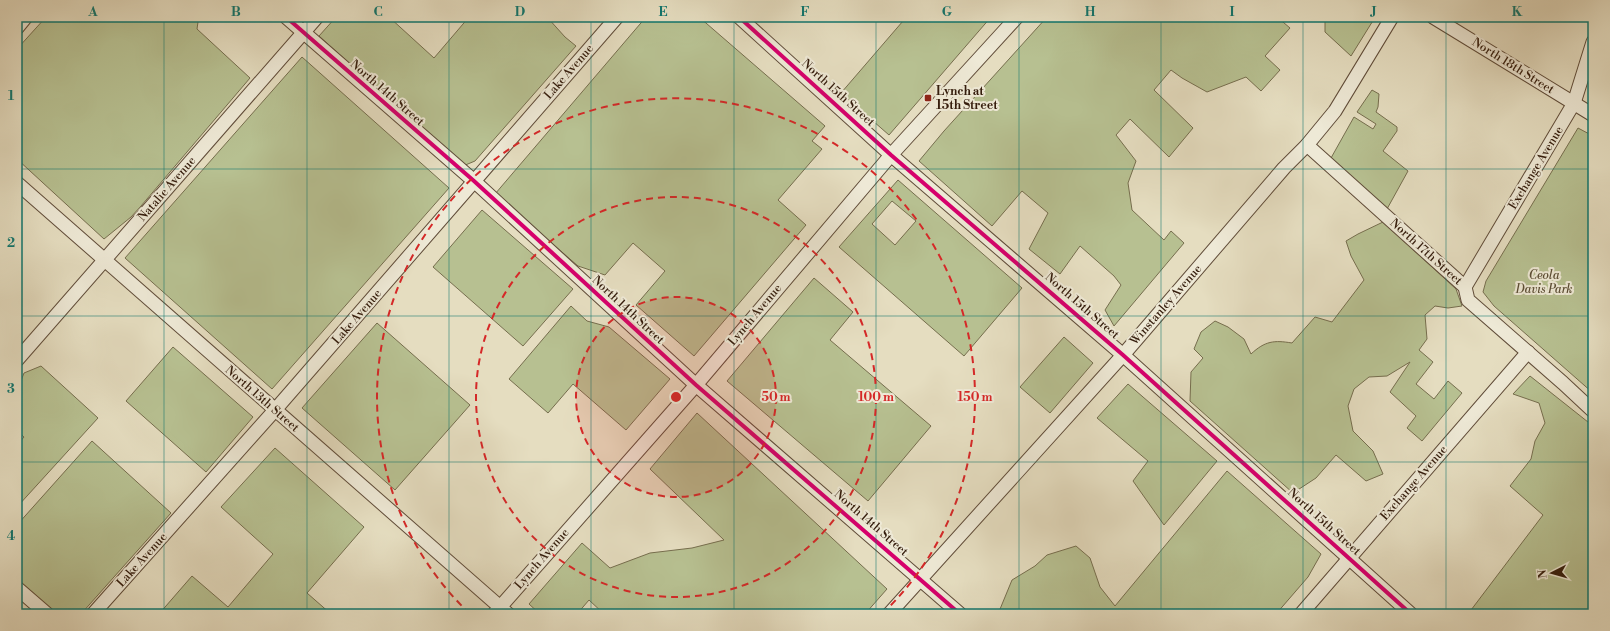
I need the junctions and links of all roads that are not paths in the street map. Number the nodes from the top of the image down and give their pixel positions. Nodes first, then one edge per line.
1 (26, 17) edge
2 (286, 17) edge
3 (317, 17) edge
4 (617, 17) edge
5 (738, 17) edge
6 (1017, 17) edge
7 (1392, 17) edge
8 (1433, 17) edge
9 (17, 28) edge
10 (304, 33) junction
11 (1593, 42) edge
12 (1574, 103) junction
13 (1593, 115) edge
14 (1307, 146) junction
15 (891, 155) junction
16 (474, 181) junction
17 (17, 184) edge
18 (104, 260) junction
19 (1465, 287) junction
20 (1528, 352) junction
21 (1123, 355) junction
22 (17, 360) edge
23 (696, 385) junction
24 (275, 410) junction
25 (1593, 411) edge
26 (1350, 558) junction
27 (919, 578) junction
28 (17, 588) edge
29 (501, 612) edge
30 (47, 614) edge
31 (94, 614) edge
32 (889, 614) edge
33 (960, 614) edge
34 (1301, 614) edge
35 (1411, 614) edge

1 - 9 street
2 - 10 street, North 14th Street
3 - 10 street, Natalie Avenue
4 - 16 street, Lake Avenue
5 - 15 street, North 15th Street
6 - 15 street, Lynch Avenue
7 - 14 street, Winstanley Avenue
8 - 12 street, North 18th Street
10 - 16 street, North 14th Street
10 - 18 street, Natalie Avenue
11 - 12 street, Exchange Avenue
12 - 13 street, North 18th Street
12 - 19 street, Exchange Avenue
14 - 19 street, North 17th Street
14 - 21 street, Winstanley Avenue
15 - 21 street, North 15th Street
15 - 23 street, Lynch Avenue
16 - 23 street, North 14th Street
16 - 24 street, Lake Avenue
17 - 18 street, North 13th Street
18 - 22 street, Natalie Avenue
18 - 24 street, North 13th Street
19 - 20 street, North 17th Street
20 - 25 street, North 17th Street
20 - 26 street, Exchange Avenue
21 - 26 street, North 15th Street
21 - 27 street, Winstanley Avenue
23 - 27 street, North 14th Street
23 - 29 street, Lynch Avenue
24 - 29 street, North 13th Street
24 - 31 street, Lake Avenue
26 - 34 street, Exchange Avenue
26 - 35 street, North 15th Street
27 - 32 street, Winstanley Avenue
27 - 33 street, North 14th Street
28 - 30 street

